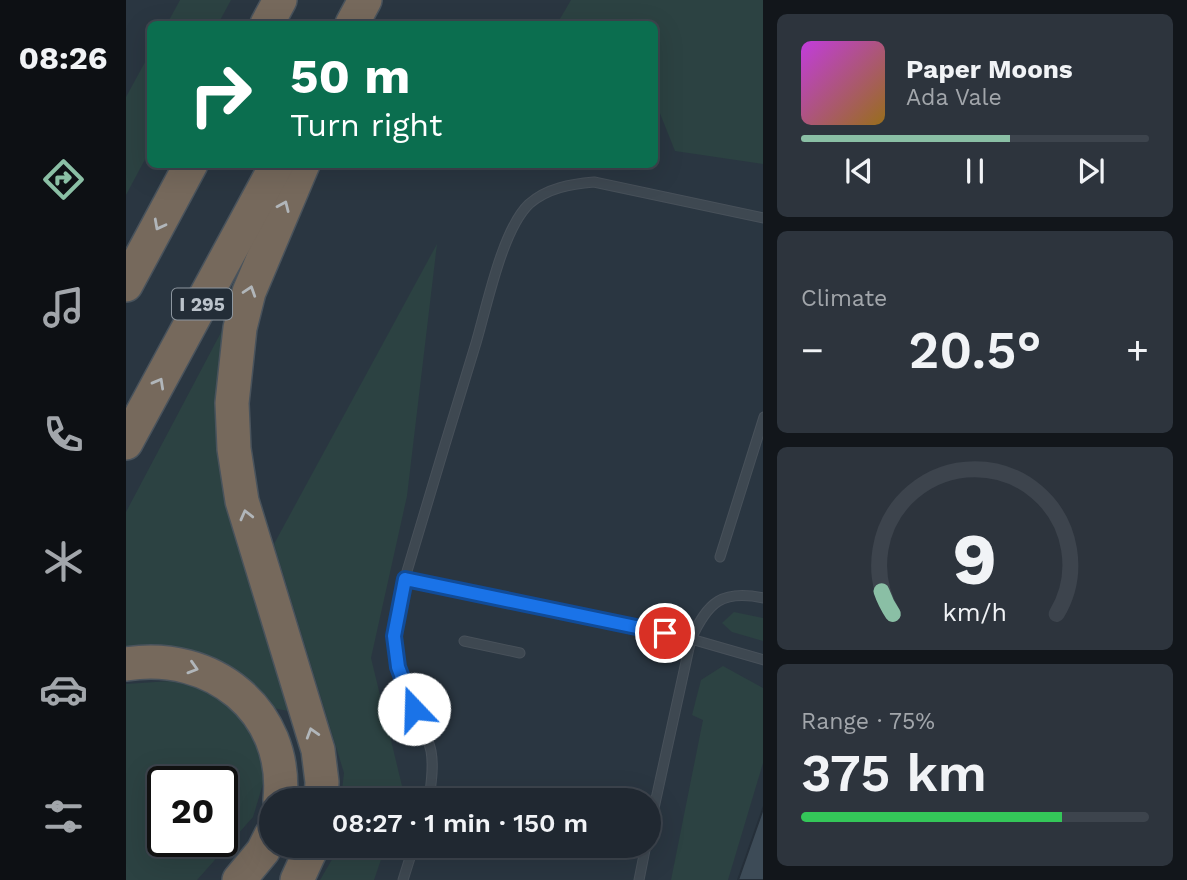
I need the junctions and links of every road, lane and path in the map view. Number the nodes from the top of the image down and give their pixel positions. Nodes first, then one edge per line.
1 (280, 0) edge
2 (365, 0) edge
3 (269, 21) edge
4 (354, 21) edge
5 (189, 168) edge
6 (275, 168) edge
7 (301, 168) edge
8 (763, 218) edge
9 (126, 285) edge
10 (763, 420) edge
11 (126, 443) edge
12 (720, 557) dead end
13 (405, 579) junction
14 (763, 598) edge
15 (691, 639) junction
16 (464, 641) dead end
17 (520, 653) dead end
18 (763, 660) edge
19 (126, 664) edge
20 (280, 788) edge
21 (322, 788) edge
22 (431, 788) edge
23 (658, 788) edge
24 (259, 857) edge
25 (307, 858) edge
26 (410, 858) edge
27 (643, 858) edge
28 (239, 880) edge
29 (297, 880) edge
30 (403, 880) edge
31 (639, 880) edge

1 - 3 highway
2 - 4 highway
5 -> 9 highway
11 -> 6 highway, I 295
21 -> 7 highway
8 - 13 lane
10 - 12 lane
13 - 15 lane
13 - 22 lane
14 - 15 lane
15 - 18 lane
15 - 23 lane
16 - 17 lane
19 -> 20 highway
24 - 28 highway
25 - 29 highway
26 - 30 lane
27 - 31 lane

